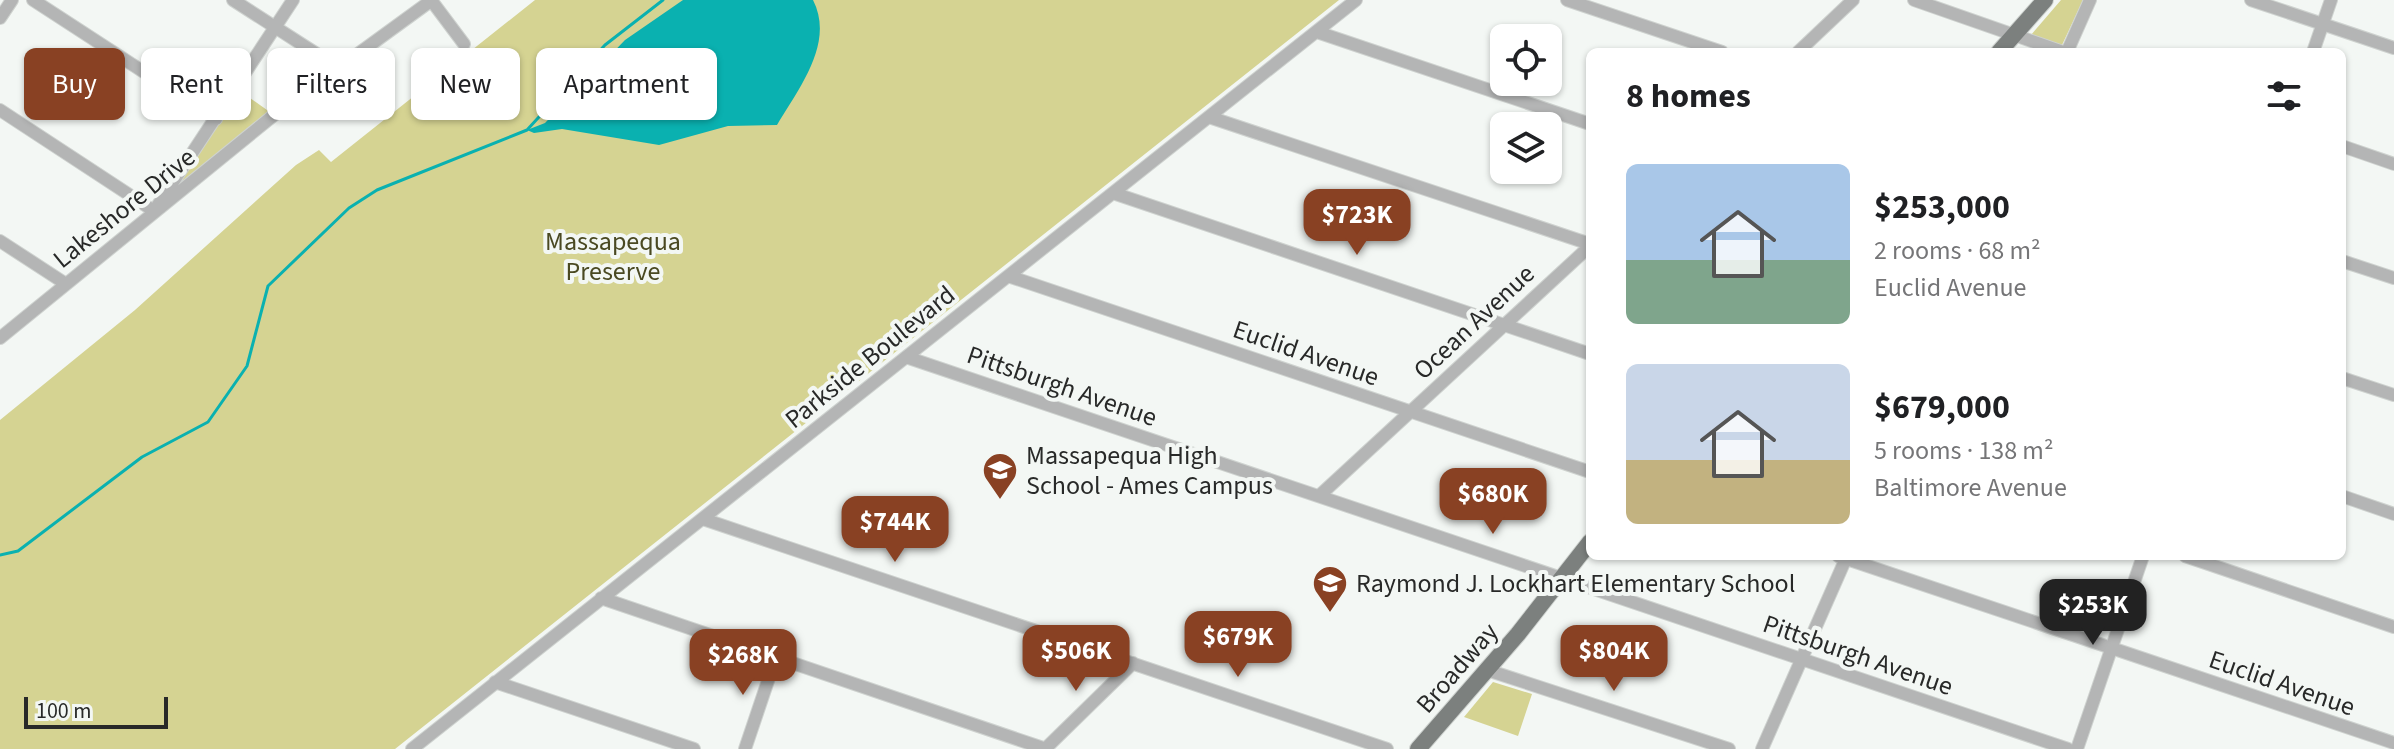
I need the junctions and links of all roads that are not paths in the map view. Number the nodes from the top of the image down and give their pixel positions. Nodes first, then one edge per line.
1 (12, 0) edge
2 (33, 0) edge
3 (233, 0) edge
4 (293, 0) edge
5 (431, 0) edge
6 (1356, 0) edge
7 (1567, 0) edge
8 (1853, 0) edge
9 (1914, 0) edge
10 (2045, 0) edge
11 (2090, 0) edge
12 (2251, 0) edge
13 (2331, 0) edge
14 (0, 18) edge
15 (2323, 24) junction
16 (275, 27) junction
17 (1317, 32) junction
18 (2013, 35) junction
19 (464, 44) dead end
20 (308, 48) edge
21 (364, 48) edge
22 (1710, 48) edge
23 (1802, 48) edge
24 (2002, 48) edge
25 (2053, 48) edge
26 (2067, 48) edge
27 (2314, 48) edge
28 (2394, 48) edge
29 (251, 64) edge
30 (141, 70) edge
31 (0, 110) edge
32 (1209, 117) junction
33 (215, 120) edge
34 (270, 120) edge
35 (1586, 123) edge
36 (2346, 147) edge
37 (2394, 164) edge
38 (1113, 193) junction
39 (154, 211) junction
40 (0, 241) edge
41 (1586, 244) edge
42 (1586, 249) edge
43 (2346, 262) edge
44 (1008, 276) junction
45 (2394, 278) edge
46 (66, 284) junction
47 (1502, 325) junction
48 (0, 338) edge
49 (1586, 353) edge
50 (906, 357) junction
51 (2346, 379) edge
52 (2394, 395) edge
53 (1410, 412) junction
54 (1586, 471) edge
55 (1319, 496) junction
56 (2346, 497) edge
57 (2394, 514) edge
58 (703, 519) junction
59 (1586, 547) edge
60 (1843, 560) edge
61 (1853, 560) edge
62 (2142, 560) edge
63 (2197, 560) edge
64 (1560, 577) junction
65 (601, 598) junction
66 (2394, 627) edge
67 (2111, 648) junction
68 (776, 657) junction
69 (1802, 659) junction
70 (1133, 663) junction
71 (1487, 670) junction
72 (495, 682) junction
73 (2394, 743) edge
74 (1027, 746) edge
75 (412, 749) edge
76 (694, 749) edge
77 (745, 749) edge
78 (1045, 749) edge
79 (1387, 749) edge
80 (1418, 749) edge
81 (1729, 749) edge
82 (1762, 749) edge
83 (2068, 749) edge
84 (2077, 749) edge

1 - 14 street
2 - 30 street
3 - 16 street
4 - 16 street
5 - 19 street
5 - 21 street, Lakeshore Drive
6 - 17 street, Parkside Boulevard
7 - 22 street
8 - 23 street
9 - 18 street
10 - 18 main road
11 - 26 street
12 - 15 street
13 - 15 street
15 - 27 street
15 - 28 street
16 - 20 street
16 - 29 street
17 - 32 street, Parkside Boulevard
17 - 35 street
18 - 24 main road
18 - 25 street
31 - 39 street
32 - 38 street, Parkside Boulevard
32 - 41 street
33 - 39 street
34 - 39 street, Lakeshore Drive
36 - 37 street
38 - 44 street, Parkside Boulevard
38 - 47 street
39 - 46 street, Lakeshore Drive
40 - 46 street
42 - 47 street, Ocean Avenue
43 - 45 street
44 - 50 street, Parkside Boulevard
44 - 53 street, Euclid Avenue
46 - 48 street, Lakeshore Drive
47 - 49 street
47 - 53 street, Ocean Avenue
50 - 55 street, Pittsburgh Avenue
50 - 58 street, Parkside Boulevard
51 - 52 street
53 - 54 street, Euclid Avenue
53 - 55 street, Ocean Avenue
55 - 64 street, Pittsburgh Avenue
56 - 57 street
58 - 65 street, Parkside Boulevard
58 - 70 street
59 - 64 main road, Broadway
60 - 69 street
61 - 67 street, Euclid Avenue
62 - 67 street
63 - 66 street
64 - 69 street, Pittsburgh Avenue
64 - 71 main road, Broadway
65 - 68 street
65 - 72 street, Parkside Boulevard
67 - 73 street, Euclid Avenue
67 - 84 street
68 - 74 street
68 - 77 street
69 - 82 street
69 - 83 street, Pittsburgh Avenue
70 - 78 street
70 - 79 street
71 - 80 main road, Broadway
71 - 81 street
72 - 75 street, Parkside Boulevard
72 - 76 street
74 - 78 street

